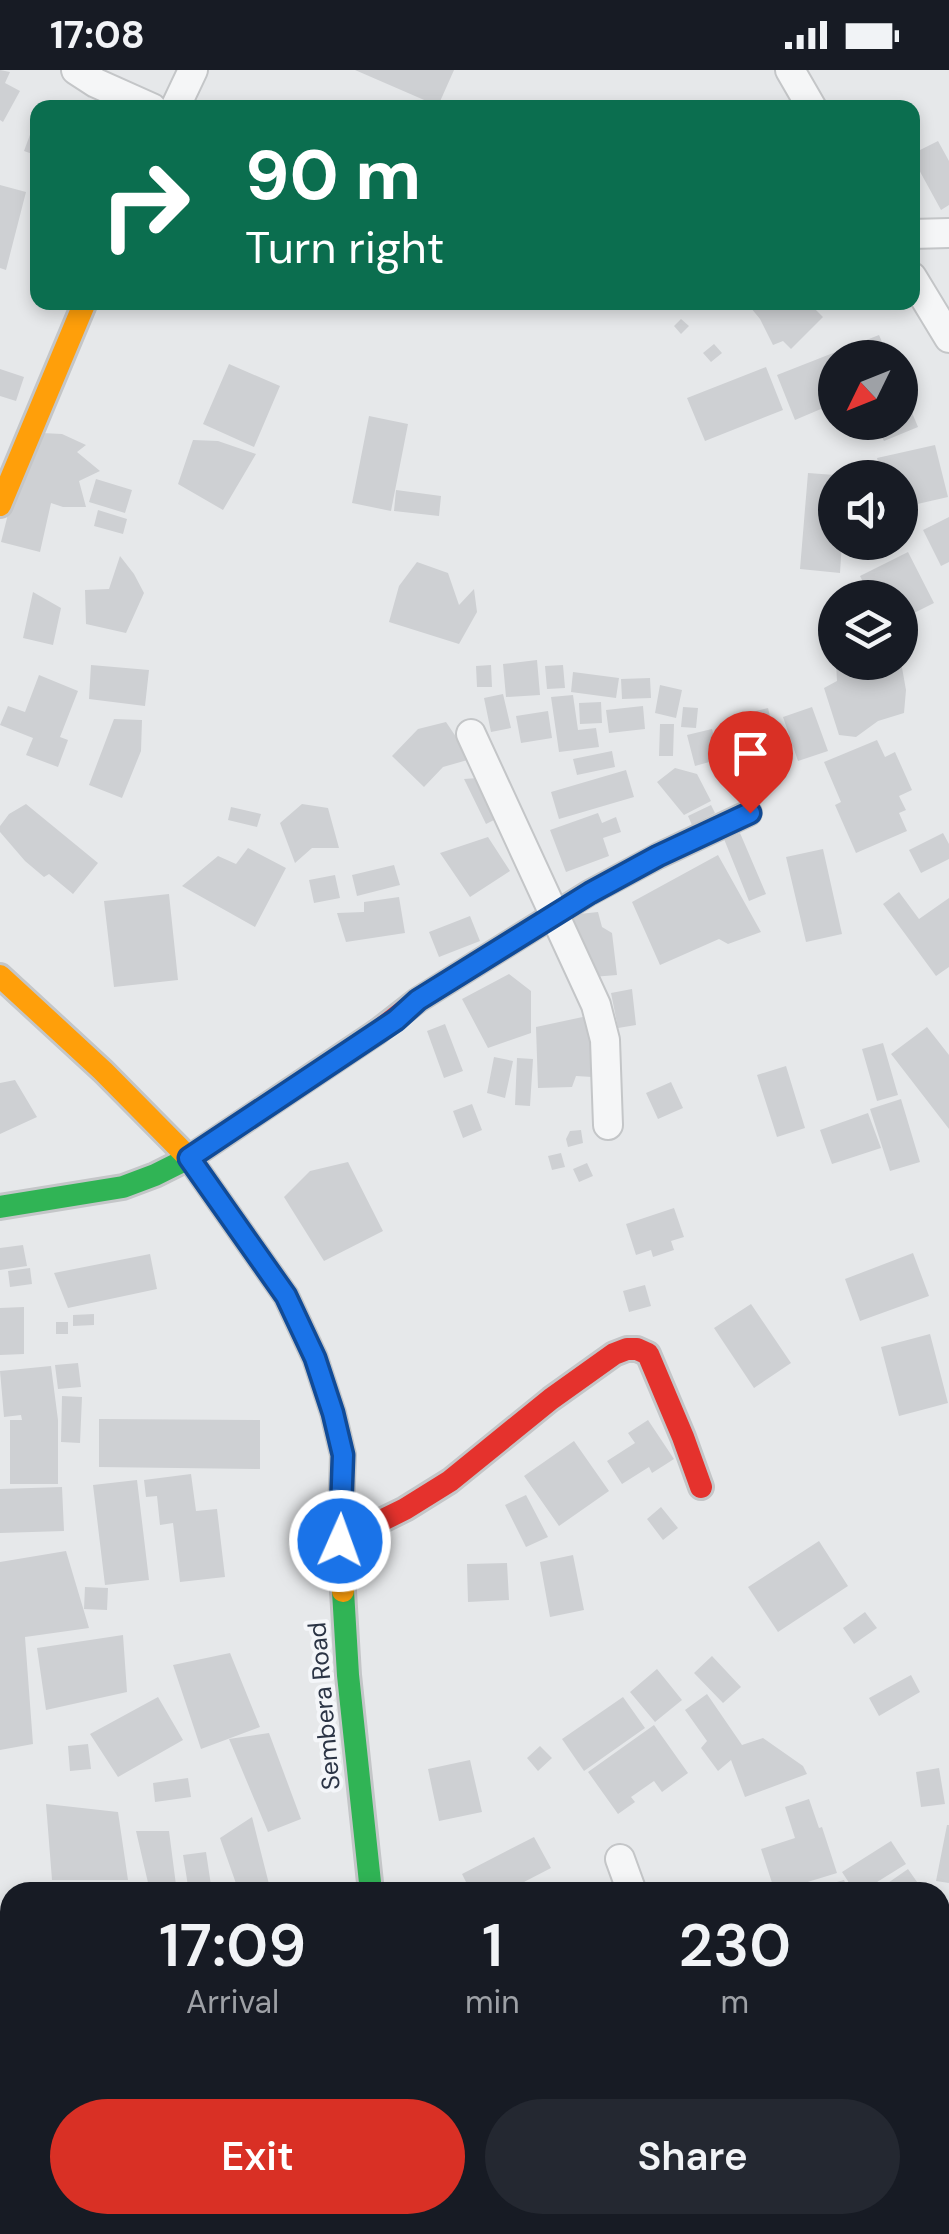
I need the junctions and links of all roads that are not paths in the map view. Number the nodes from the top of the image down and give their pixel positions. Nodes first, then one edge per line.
1 (76, 70) edge
2 (193, 70) edge
3 (790, 70) edge
4 (134, 100) edge
5 (179, 100) edge
6 (807, 100) edge
7 (949, 233) edge
8 (920, 234) edge
9 (920, 290) edge
10 (82, 310) edge
11 (949, 338) edge
12 (0, 505) edge
13 (471, 734) dead end
14 (750, 813) dead end
15 (554, 916) junction
16 (0, 976) edge
17 (608, 1124) dead end
18 (189, 1158) junction
19 (0, 1207) edge
20 (701, 1488) dead end
21 (340, 1541) junction
22 (620, 1859) dead end
23 (370, 1882) edge
24 (628, 1882) edge

1 - 4 street
2 - 5 street
3 - 6 street
7 - 8 street
9 - 11 street
10 - 12 street
13 - 15 street
14 - 15 street
15 - 17 street
15 - 18 street
16 - 18 street, Sembera Road
18 - 19 street
18 - 21 street, Sembera Road
20 - 21 street
21 - 23 street, Sembera Road
22 - 24 street

